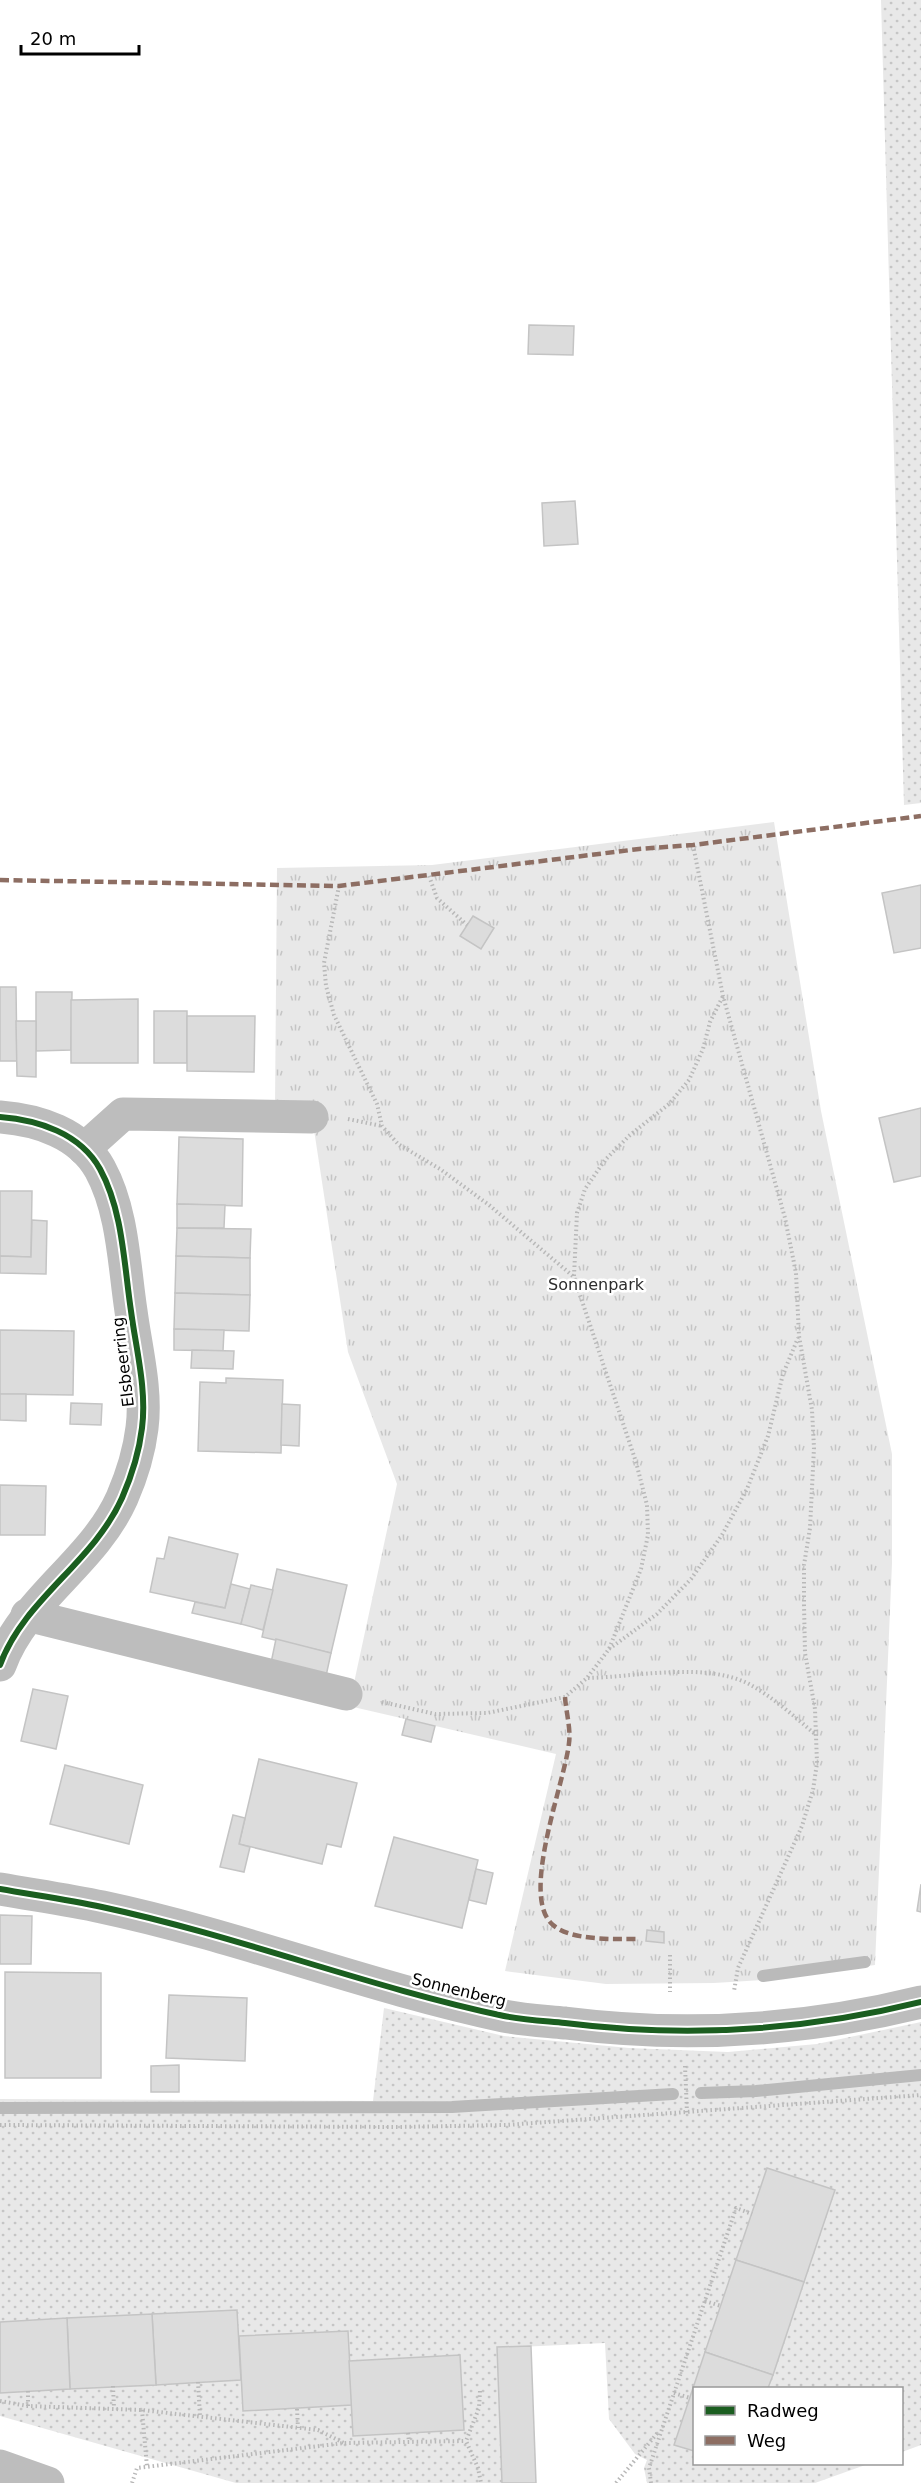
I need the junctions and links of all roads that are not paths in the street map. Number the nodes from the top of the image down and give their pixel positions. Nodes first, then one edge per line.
1 (312, 1116) dead end
2 (0, 1117) edge
3 (84, 1149) junction
4 (27, 1615) junction
5 (0, 1665) edge
6 (346, 1694) road end
7 (0, 1889) edge
8 (921, 2001) edge
9 (0, 2466) edge
10 (48, 2483) edge

1 - 3 street
2 - 3 street, Elsbeerring
3 - 4 street, Elsbeerring
4 - 5 street, Elsbeerring
4 - 6 street
7 - 8 street, Sonnenberg
9 - 10 street

